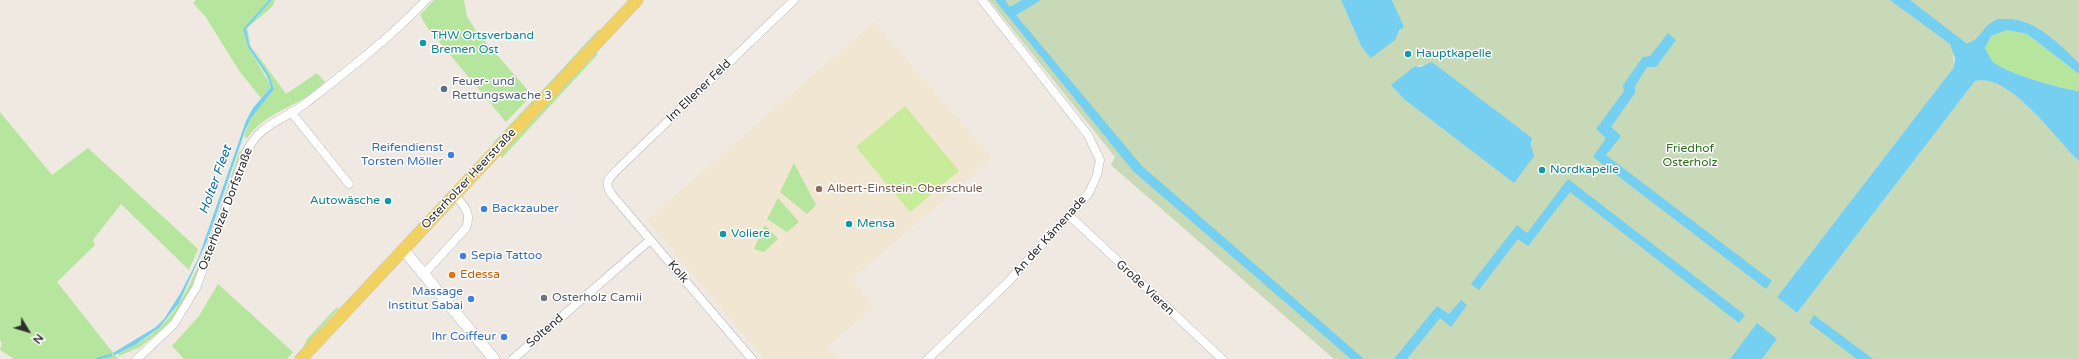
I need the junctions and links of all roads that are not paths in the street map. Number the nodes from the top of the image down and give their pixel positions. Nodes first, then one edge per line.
1 (426, 0) edge
2 (637, 0) edge
3 (794, 0) edge
4 (982, 0) edge
5 (291, 112) junction
6 (349, 184) dead end
7 (607, 184) joint
8 (455, 195) junction
9 (1070, 216) junction
10 (650, 240) junction
11 (403, 249) junction
12 (424, 274) junction
13 (930, 358) edge
14 (137, 359) edge
15 (301, 359) edge
16 (494, 359) edge
17 (513, 359) edge
18 (752, 359) edge
19 (1222, 359) edge

1 - 5 street, Osterholzer Dorfstraße
2 - 8 main road, Osterholzer Heerstraße
3 - 7 street, Im Ellener Feld
4 - 9 street, An der Kämenade
5 - 6 street
5 - 14 street, Osterholzer Dorfstraße
7 - 10 street, Kolk
8 - 11 main road, Osterholzer Heerstraße
8 - 12 street
9 - 13 street, An der Kämenade
9 - 19 street, Große Vieren
10 - 17 street, Soltend
10 - 18 street, Kolk
11 - 12 main road
11 - 15 main road, Osterholzer Heerstraße
12 - 16 main road

